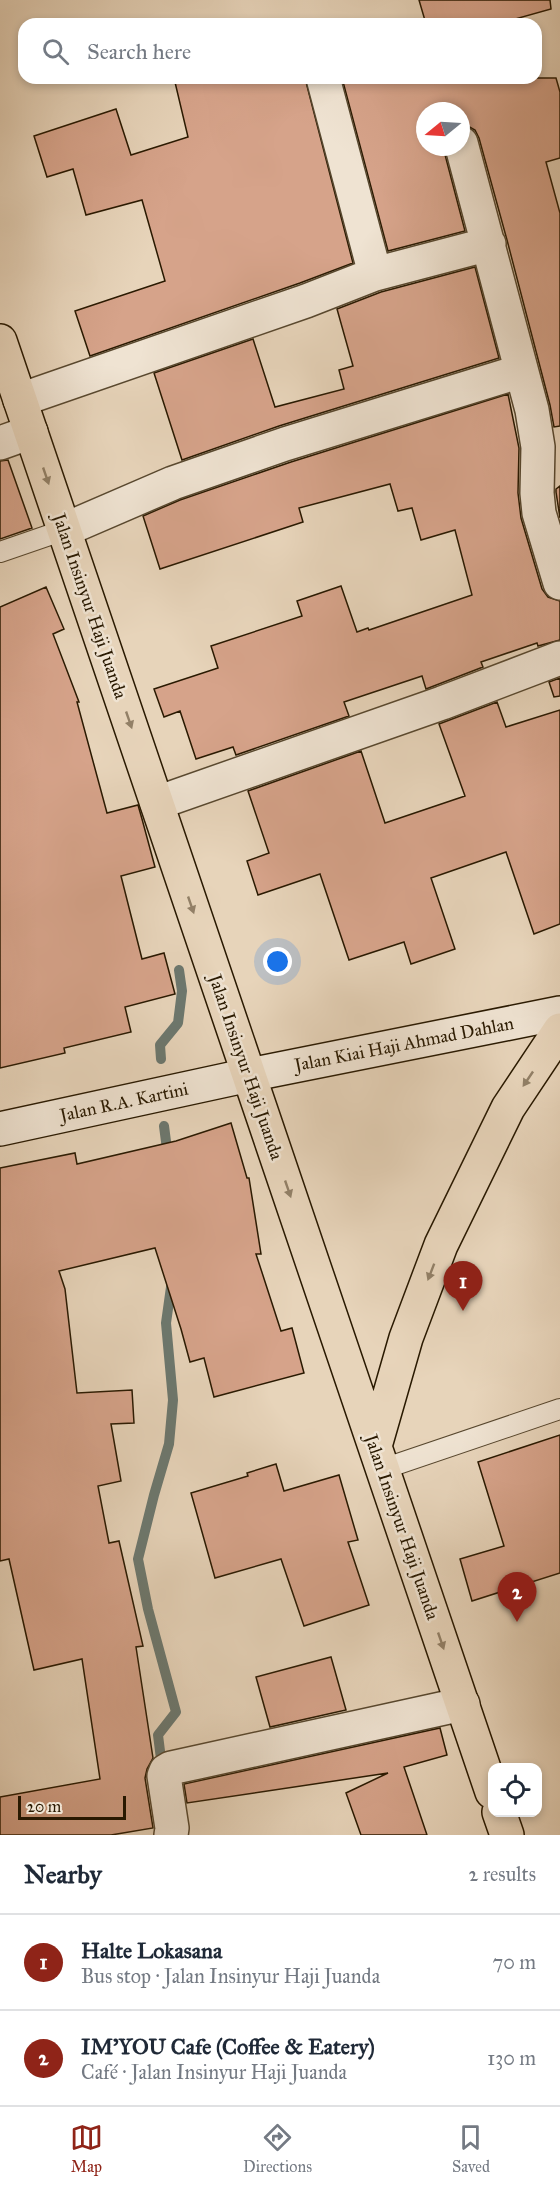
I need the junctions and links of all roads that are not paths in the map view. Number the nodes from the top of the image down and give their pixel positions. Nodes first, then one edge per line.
1 (325, 84) edge
2 (465, 156) edge
3 (489, 244) junction
4 (375, 274) junction
5 (0, 341) edge
6 (521, 371) junction
7 (20, 400) junction
8 (31, 432) junction
9 (0, 443) edge
10 (64, 530) junction
11 (0, 552) edge
12 (560, 583) edge
13 (560, 658) edge
14 (157, 803) junction
15 (560, 1013) edge
16 (560, 1030) edge
17 (249, 1075) junction
18 (0, 1129) edge
19 (560, 1409) edge
20 (379, 1458) junction
21 (463, 1704) junction
22 (488, 1780) edge
23 (501, 1817) edge
24 (171, 1835) edge
25 (507, 1835) edge

1 - 4 street
2 - 3 street
3 - 4 street
3 - 6 street
4 - 7 street
5 - 7 highway, Jalan Insinyur Haji Juanda
6 - 10 street
6 - 12 street
7 - 8 highway, Jalan Insinyur Haji Juanda
8 - 9 street
8 -> 10 highway, Jalan Insinyur Haji Juanda
10 - 11 lane
10 -> 14 highway, Jalan Insinyur Haji Juanda
13 - 14 street
14 -> 17 highway, Jalan Insinyur Haji Juanda
15 - 17 street, Jalan Kiai Haji Ahmad Dahlan
16 -> 20 highway
17 - 18 street, Jalan R.A. Kartini
17 -> 20 highway, Jalan Insinyur Haji Juanda
19 - 20 lane
20 -> 21 highway, Jalan Insinyur Haji Juanda
21 - 22 highway, Jalan Insinyur Haji Juanda
21 - 24 street
23 - 25 highway

